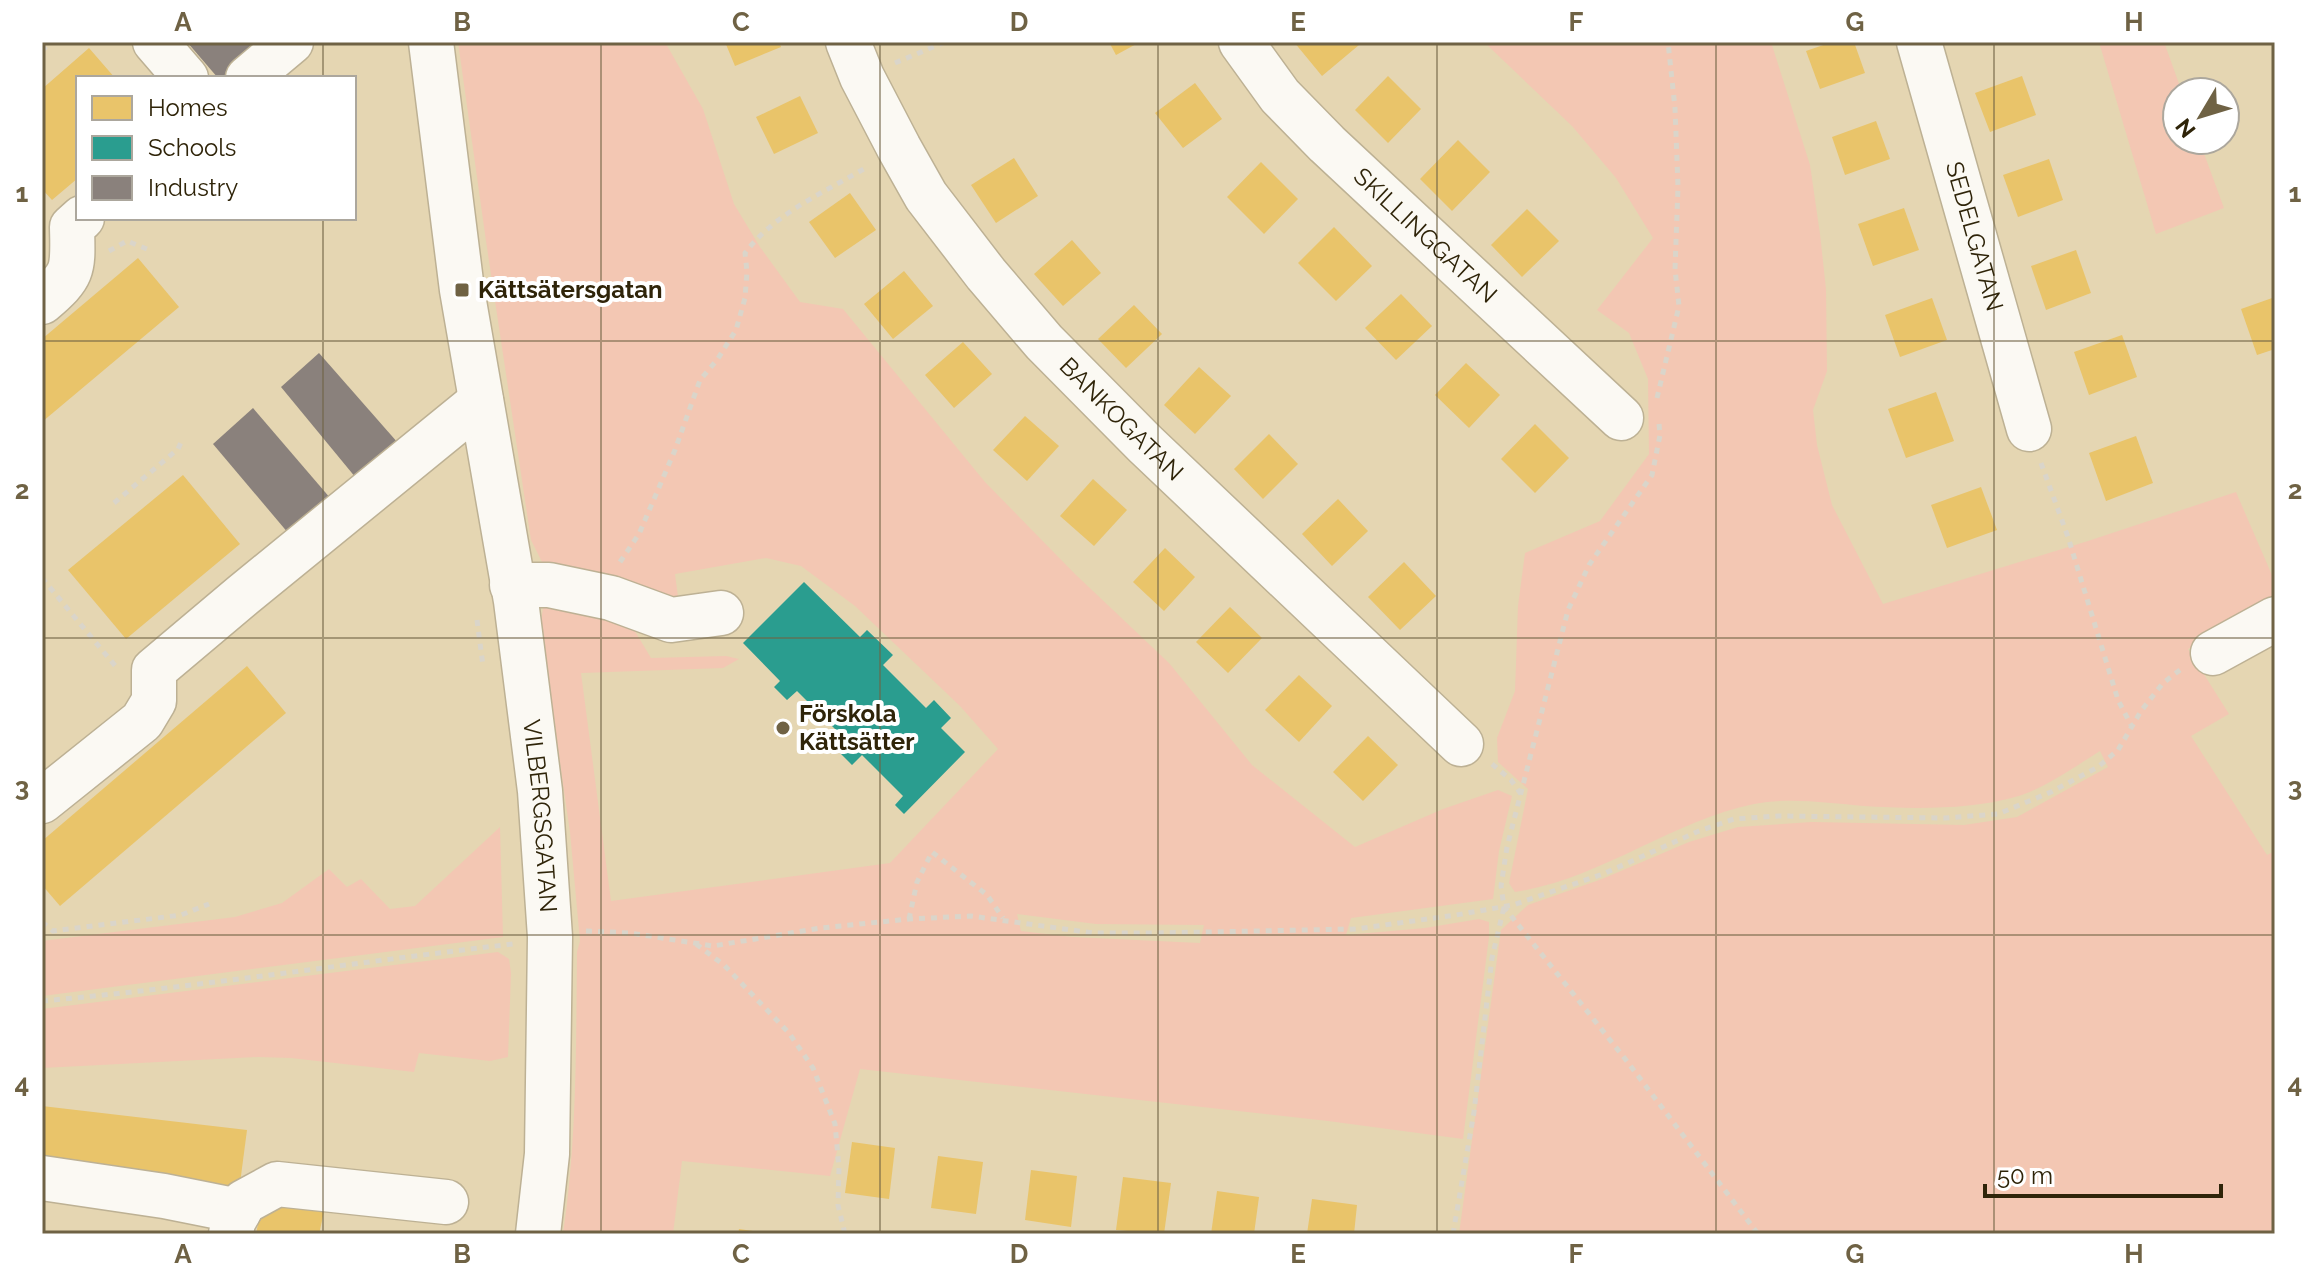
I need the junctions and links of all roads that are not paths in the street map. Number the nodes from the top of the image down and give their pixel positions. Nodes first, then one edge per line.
1 (155, 42) edge
2 (291, 42) edge
3 (431, 42) edge
4 (1241, 42) edge
5 (1919, 42) edge
6 (855, 59) edge
7 (184, 76) edge
8 (250, 76) edge
9 (80, 220) edge
10 (42, 302) edge
11 (481, 401) junction
12 (1639, 408) road end
13 (2029, 429) road end
14 (512, 585) junction
15 (721, 613) dead end
16 (2275, 619) edge
17 (2213, 653) road end
18 (1461, 744) dead end
19 (42, 801) edge
20 (42, 1178) edge
21 (446, 1202) dead end
22 (235, 1222) edge
23 (538, 1234) edge

1 - 7 street
2 - 8 street
3 - 11 street, VILBERGSGATAN
4 - 12 street, SKILLINGGATAN
5 - 13 street, SEDELGATAN
6 - 18 street, BANKOGATAN
9 - 10 street
11 - 14 street, VILBERGSGATAN
11 - 19 street
14 - 15 street
14 - 23 street, VILBERGSGATAN
16 - 17 street
20 - 22 street
21 - 22 street

